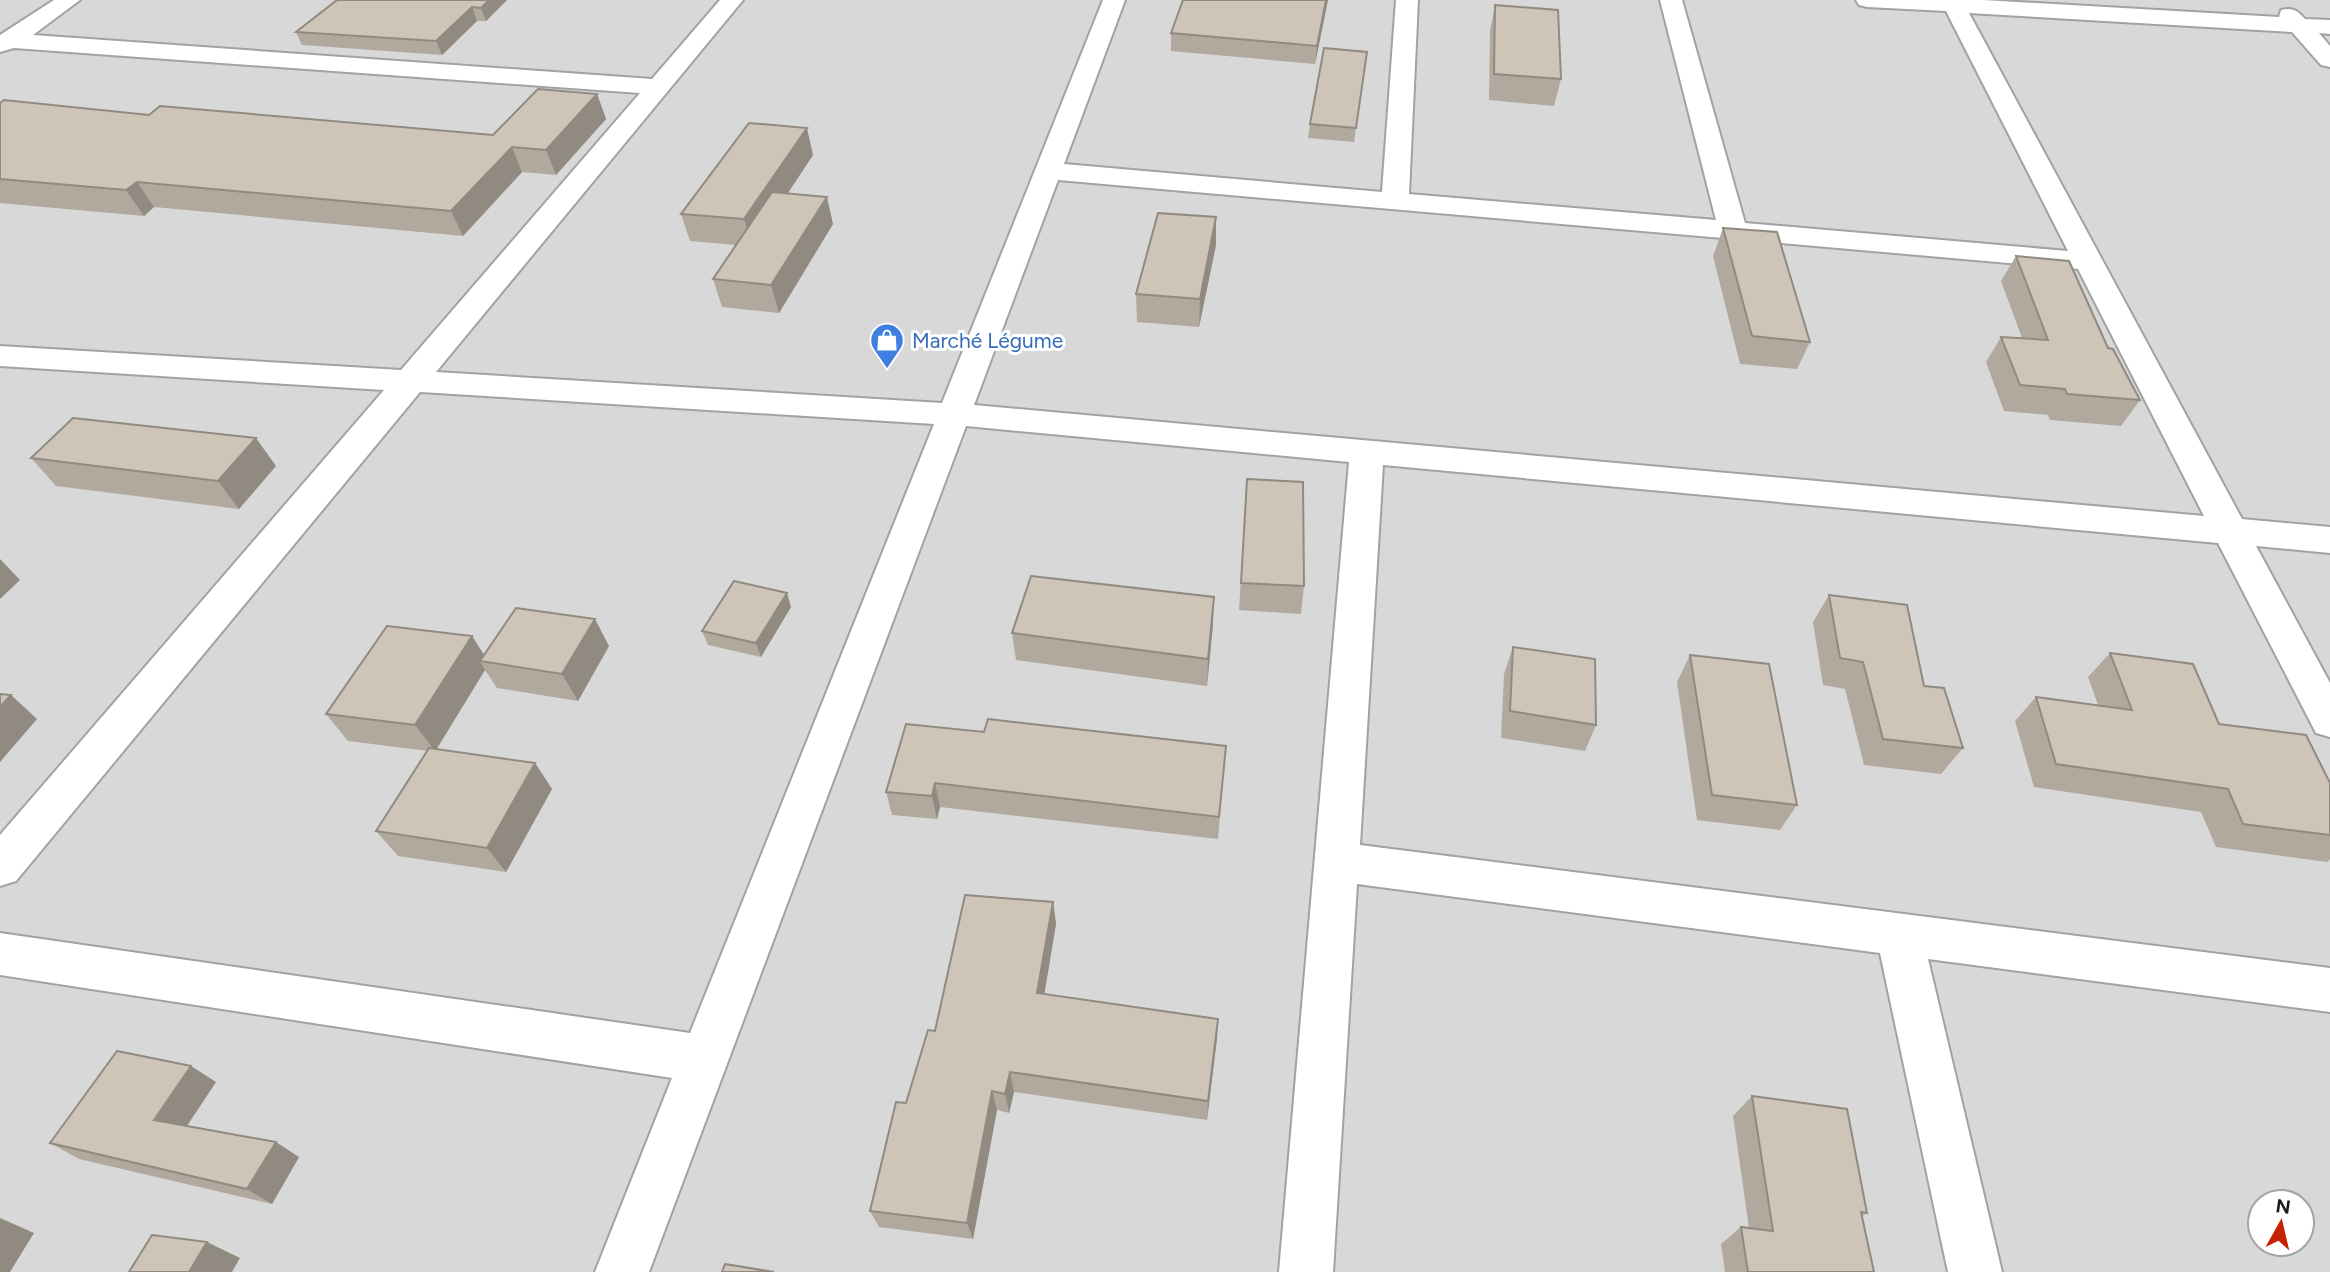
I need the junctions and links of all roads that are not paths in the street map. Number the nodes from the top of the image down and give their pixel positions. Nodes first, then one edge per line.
1 (69, 0) edge
2 (732, 0) edge
3 (1114, 0) edge
4 (1407, 0) edge
5 (1671, 0) edge
6 (1867, 0) edge
7 (2275, 0) edge
8 (1952, 3) edge
9 (2299, 27) junction
10 (2330, 27) edge
11 (4, 43) edge
12 (2330, 60) edge
13 (658, 88) junction
14 (1048, 171) junction
15 (1395, 201) junction
16 (1733, 230) junction
17 (2088, 261) junction
18 (0, 356) edge
19 (410, 381) junction
20 (953, 414) junction
21 (1367, 452) junction
22 (2231, 531) junction
23 (2330, 540) edge
24 (2330, 721) edge
25 (1337, 862) junction
26 (0, 867) edge
27 (1899, 935) junction
28 (0, 954) edge
29 (2330, 990) edge
30 (704, 1059) junction
31 (622, 1272) edge
32 (1306, 1272) edge
33 (1975, 1272) edge

1 - 11 street
2 - 13 street
3 - 14 street
4 - 15 street
5 - 16 street
6 - 8 street
7 - 9 street
8 - 9 street
8 - 17 street
9 - 10 street
9 - 12 street
11 - 13 street
13 - 19 street
14 - 15 street
14 - 20 street
15 - 16 street
16 - 17 street
17 - 22 street
18 - 19 street
19 - 20 street
19 - 26 street
20 - 21 street
20 - 30 street
21 - 22 street
21 - 25 street
22 - 23 street
22 - 24 street
25 - 27 street
25 - 32 street
27 - 29 street
27 - 33 street
28 - 30 street
30 - 31 street

